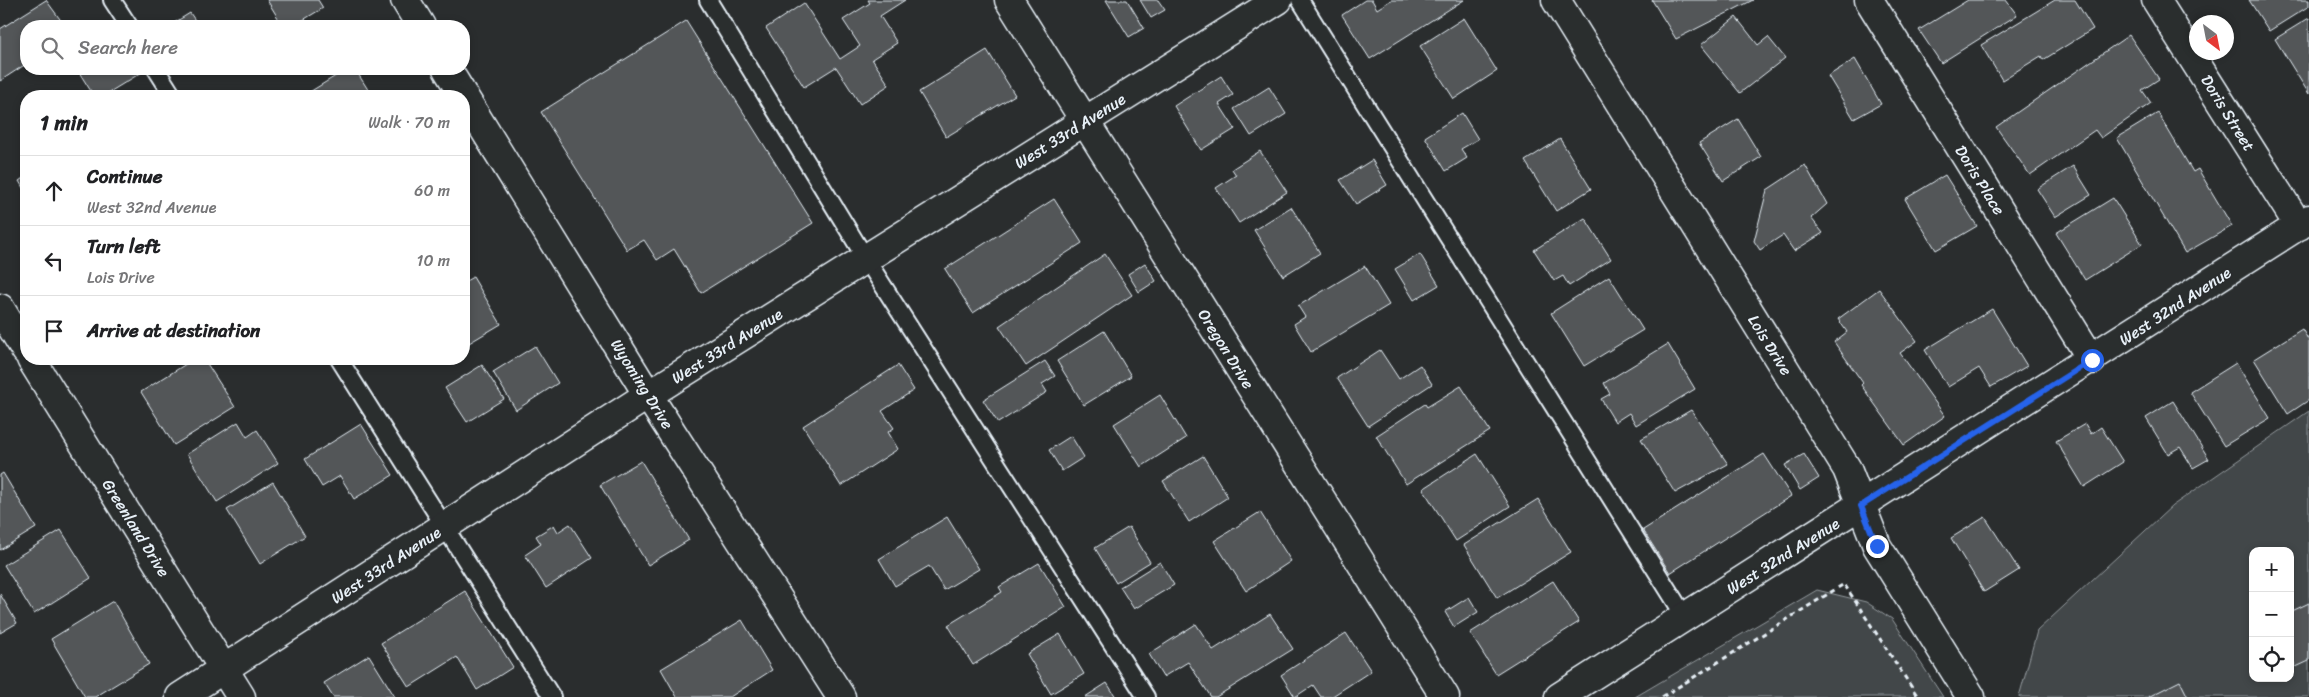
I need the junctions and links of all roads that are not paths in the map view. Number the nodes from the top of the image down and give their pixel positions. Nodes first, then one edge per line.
1 (112, 0) edge
2 (405, 0) edge
3 (708, 0) edge
4 (1009, 0) edge
5 (1278, 0) edge
6 (1300, 0) edge
7 (1556, 0) edge
8 (1869, 0) edge
9 (2156, 0) edge
10 (125, 20) edge
11 (417, 20) edge
12 (160, 75) edge
13 (451, 75) edge
14 (169, 90) edge
15 (460, 90) edge
16 (470, 106) edge
17 (1084, 122) junction
18 (2304, 223) edge
19 (866, 259) junction
20 (0, 308) edge
21 (20, 341) edge
22 (2092, 360) junction
23 (35, 365) edge
24 (343, 365) edge
25 (648, 396) junction
26 (1861, 506) junction
27 (446, 527) junction
28 (1685, 617) junction
29 (224, 669) junction
30 (180, 697) edge
31 (241, 697) edge
32 (552, 697) edge
33 (841, 697) edge
34 (1146, 697) edge
35 (1445, 697) edge
36 (1559, 697) edge
37 (1971, 697) edge

1 - 10 lane
2 - 11 street
3 - 19 lane
4 - 17 street, Oregon Drive
5 - 17 street, West 33rd Avenue
6 - 28 lane
7 - 26 street, Lois Drive
8 - 22 street, Doris Place
9 - 18 street, Doris Street
12 - 14 lane
13 - 15 street, Wyoming Drive
16 - 25 street, Wyoming Drive
17 - 19 street, West 33rd Avenue
17 - 35 street, Oregon Drive
18 - 22 street, West 32nd Avenue
19 - 25 street, West 33rd Avenue
19 - 34 lane
20 - 21 street
22 - 26 street, West 32nd Avenue
23 - 29 street, Greenland Drive
24 - 27 lane
25 - 27 street, West 33rd Avenue
25 - 33 street, Wyoming Drive
26 - 28 street, West 32nd Avenue
26 - 37 street, Lois Drive
27 - 29 street, West 33rd Avenue
27 - 32 lane
28 - 36 street, West 32nd Avenue
29 - 30 street, West 33rd Avenue
29 - 31 street, Greenland Drive

